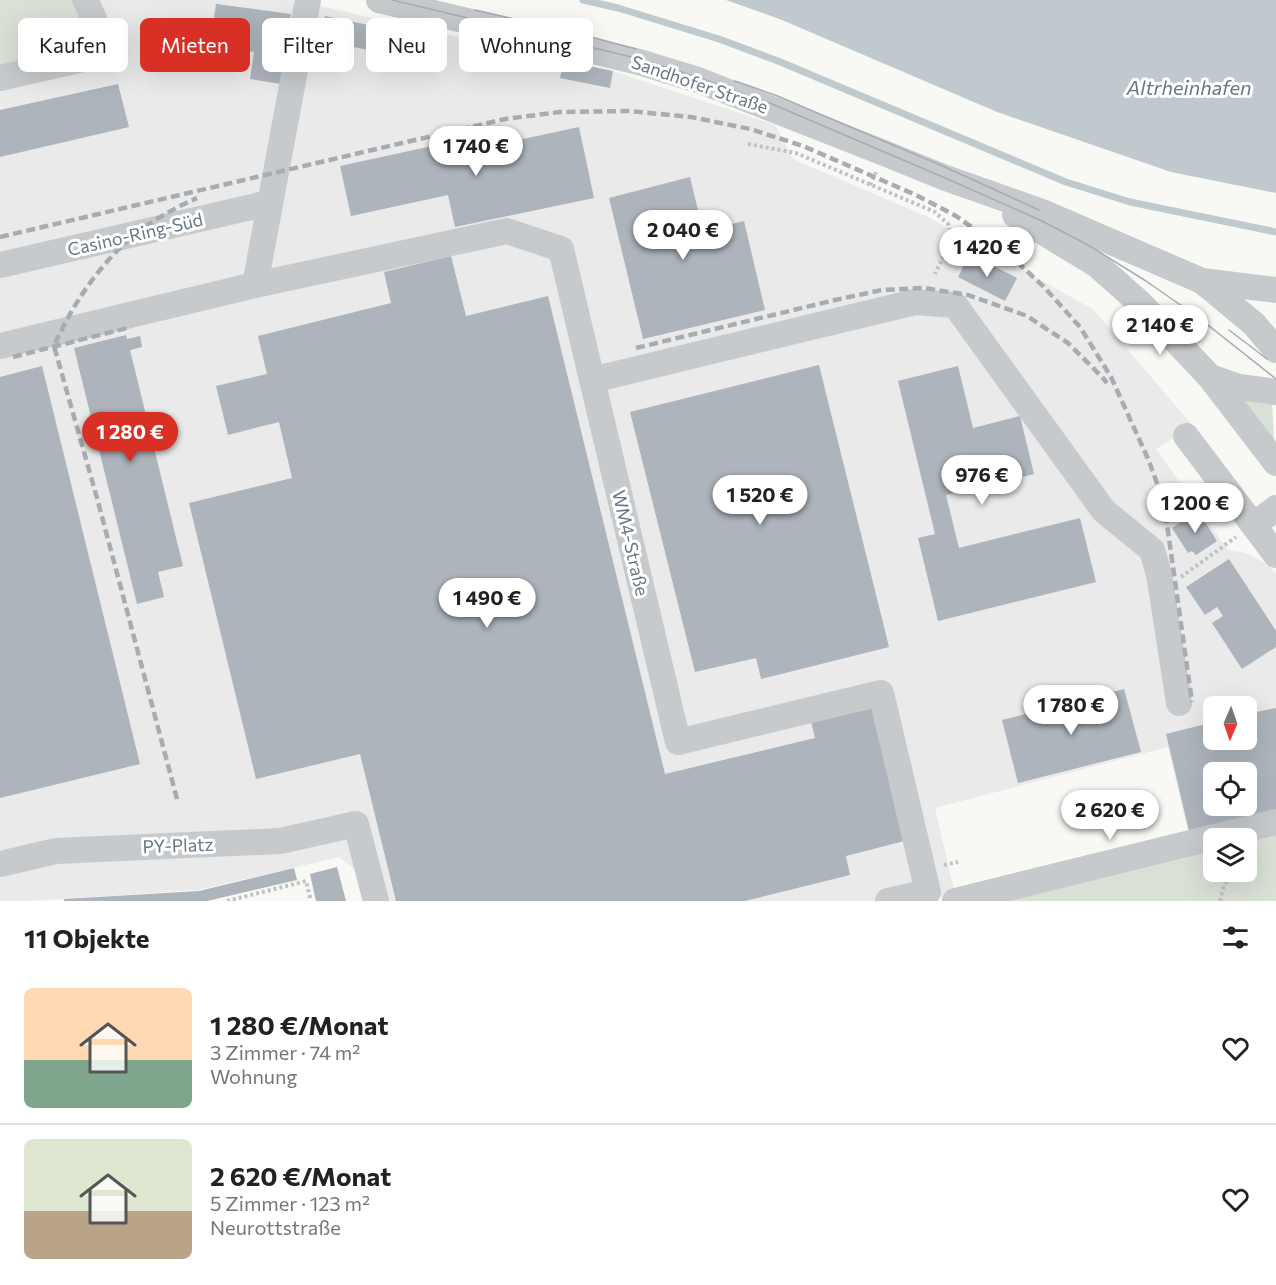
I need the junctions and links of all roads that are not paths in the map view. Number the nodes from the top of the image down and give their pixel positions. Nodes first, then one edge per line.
1 (85, 0) edge
2 (308, 0) edge
3 (379, 0) edge
4 (0, 78) edge
5 (943, 177) junction
6 (269, 203) junction
7 (0, 265) edge
8 (1202, 281) junction
9 (255, 285) junction
10 (1276, 290) edge
11 (0, 346) edge
12 (1276, 350) edge
13 (1210, 377) junction
14 (592, 380) junction
15 (1276, 392) edge
16 (1186, 436) dead end
17 (1276, 463) edge
18 (1276, 508) edge
19 (1254, 525) junction
20 (1276, 555) edge
21 (1179, 703) dead end
22 (1276, 822) edge
23 (0, 864) edge
24 (376, 901) edge
25 (888, 901) edge
26 (955, 901) edge

1 - 4 street
2 - 6 street
3 - 5 street, Sandhofer Straße
5 - 8 street, Sandhofer Straße
5 - 13 street, Sandhofer Straße
6 - 7 street, Casino-Ring-Süd
6 - 9 street
8 - 10 street
8 - 12 street, Sandhofer Straße
9 - 11 street
9 - 14 street, WM4-Straße
13 - 15 street
13 - 17 street, Sandhofer Straße
14 - 21 street
14 - 25 street, WM4-Straße
16 - 19 street
18 - 19 street
19 - 20 street
22 - 26 street
23 - 24 street, PY-Platz

